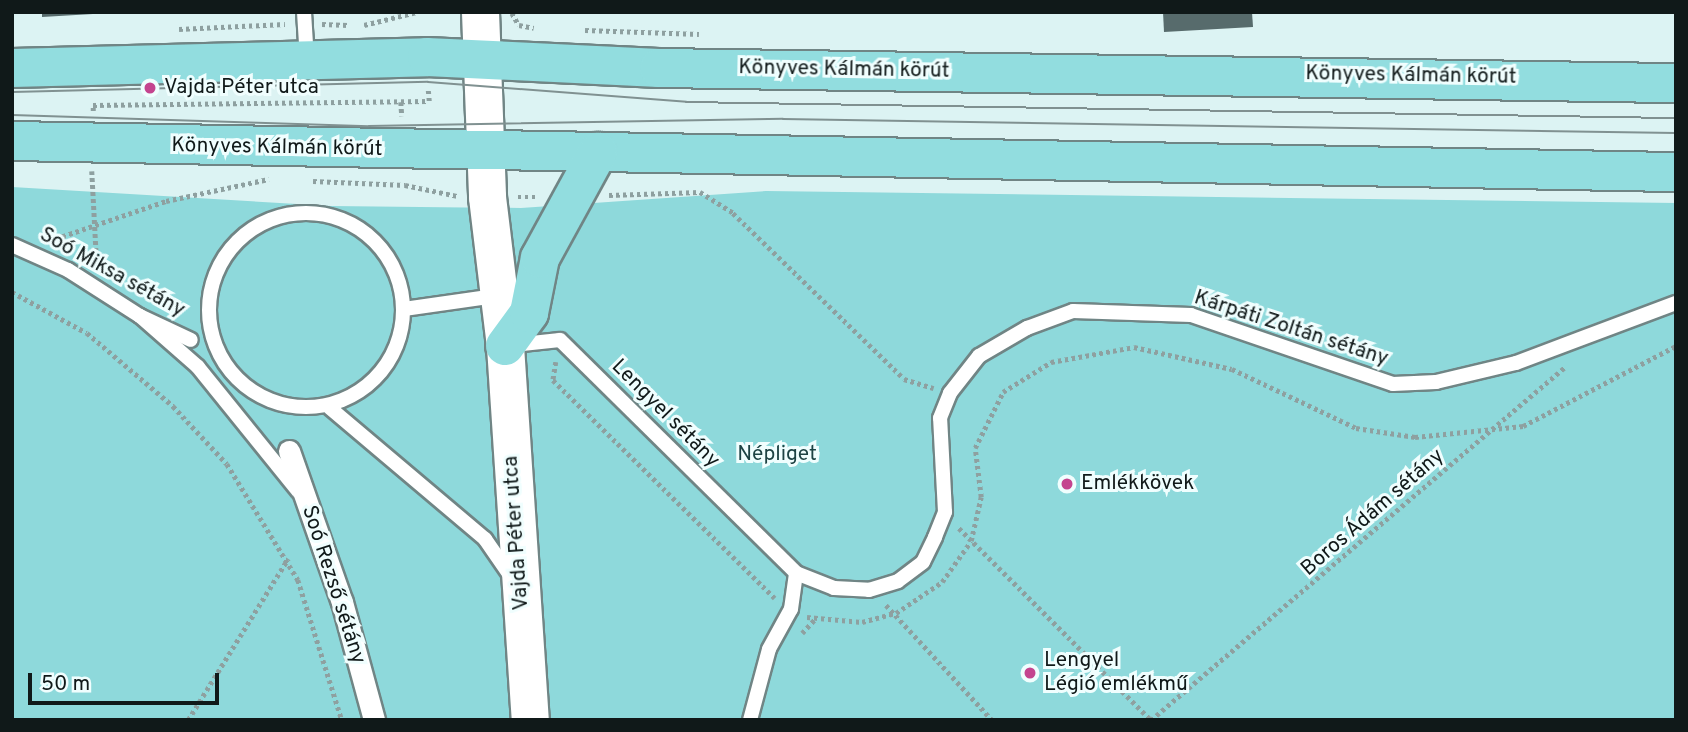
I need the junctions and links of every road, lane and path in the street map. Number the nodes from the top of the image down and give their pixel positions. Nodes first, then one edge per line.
1 (417, 12) edge
2 (480, 12) edge
3 (169, 30) dead end
4 (305, 32) edge
5 (483, 60) junction
6 (12, 68) edge
7 (1676, 83) edge
8 (428, 89) dead end
9 (401, 102) junction
10 (93, 111) dead end
11 (402, 116) dead end
12 (12, 141) edge
13 (486, 151) junction
14 (598, 152) junction
15 (92, 170) dead end
16 (1676, 172) edge
17 (283, 180) dead end
18 (310, 181) dead end
19 (487, 197) junction
20 (573, 197) junction
21 (93, 228) junction
22 (18, 246) edge
23 (99, 287) junction
24 (12, 292) edge
25 (495, 296) junction
26 (1676, 303) edge
27 (404, 309) junction
28 (139, 316) junction
29 (191, 340) dead end
30 (560, 340) junction
31 (505, 346) junction
32 (1676, 346) edge
33 (1573, 360) dead end
34 (950, 393) junction
35 (330, 408) junction
36 (1494, 430) junction
37 (289, 451) dead end
38 (307, 504) junction
39 (945, 512) junction
40 (971, 541) junction
41 (288, 559) junction
42 (796, 573) junction
43 (520, 590) junction
44 (869, 590) junction
45 (791, 609) junction
46 (896, 613) junction
47 (188, 720) edge
48 (342, 720) edge
49 (374, 720) edge
50 (530, 720) edge
51 (750, 720) edge
52 (992, 720) edge
53 (1151, 720) edge

1 - 4 path
2 - 5 street, Vajda Péter utca
3 - 4 path
4 - 5 main road, Könyves Kálmán körút
4 - 6 main road, Könyves Kálmán körút
5 - 7 main road, Könyves Kálmán körút
5 - 13 street, Vajda Péter utca
8 - 9 path
9 - 10 path
9 - 11 path
12 - 13 main road, Könyves Kálmán körút
13 - 14 main road, Könyves Kálmán körút
13 - 19 street, Vajda Péter utca
14 - 16 main road, Könyves Kálmán körút
14 - 20 main road
15 - 21 path
17 - 21 path
18 - 19 path
19 - 20 path
19 - 25 street, Vajda Péter utca
20 - 31 main road
20 - 34 path
21 - 22 path
21 - 23 path
22 - 23 lane, Soó Miksa sétány
23 - 28 lane, Soó Miksa sétány
24 - 41 path
25 - 27 lane
25 - 31 street, Vajda Péter utca
26 - 34 lane, Kárpáti Zoltán sétány
27 - 35 lane
27 - 35 lane
28 - 29 lane, Soó Miksa sétány
28 - 38 lane
30 - 31 lane
30 - 42 lane, Lengyel sétány
30 - 45 path
31 - 43 street, Vajda Péter utca
32 - 36 path
33 - 36 path, Boros Ádám sétány
34 - 39 lane, Lengyel sétány
35 - 43 lane
36 - 40 path
36 - 53 path, Boros Ádám sétány
37 - 38 street, Soó Rezső sétány
38 - 49 street, Soó Rezső sétány
39 - 40 path
39 - 44 lane, Lengyel sétány
40 - 46 path
40 - 53 path
41 - 47 path
41 - 48 path
42 - 44 lane, Lengyel sétány
42 - 45 lane
43 - 50 street, Vajda Péter utca
44 - 46 path
45 - 46 path
45 - 51 lane
46 - 52 path

